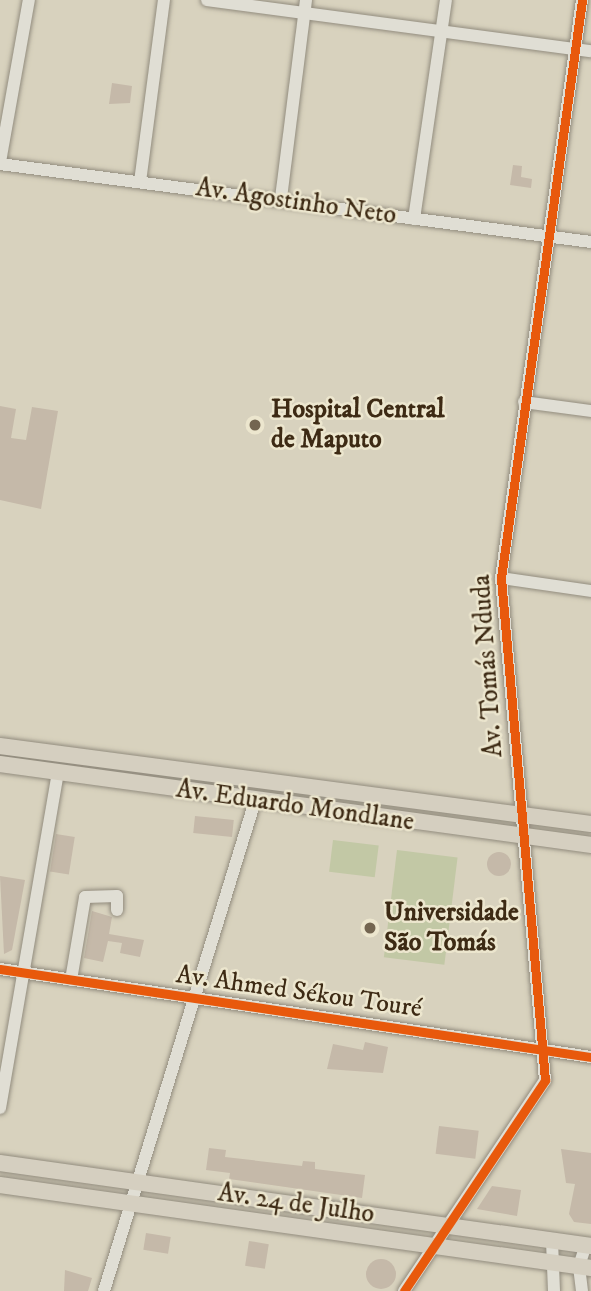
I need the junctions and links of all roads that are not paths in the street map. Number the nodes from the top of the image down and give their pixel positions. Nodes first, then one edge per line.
1 (29, 0) edge
2 (164, 0) edge
3 (207, 0) edge
4 (446, 0) edge
5 (582, 0) edge
6 (305, 6) edge
7 (441, 33) junction
8 (575, 49) junction
9 (591, 51) edge
10 (0, 163) edge
11 (140, 182) junction
12 (281, 198) junction
13 (414, 219) junction
14 (549, 237) junction
15 (591, 242) edge
16 (524, 402) junction
17 (591, 411) edge
18 (501, 578) junction
19 (591, 591) edge
20 (591, 602) edge
21 (0, 746) edge
22 (0, 764) edge
23 (58, 773) junction
24 (255, 801) junction
25 (522, 815) junction
26 (591, 824) edge
27 (524, 836) junction
28 (591, 845) edge
29 (117, 910) dead end
30 (0, 969) edge
31 (24, 973) junction
32 (71, 980) junction
33 (197, 998) junction
34 (539, 1049) junction
35 (591, 1057) edge
36 (0, 1108) edge
37 (0, 1163) edge
38 (135, 1184) junction
39 (0, 1185) edge
40 (129, 1204) junction
41 (451, 1226) junction
42 (552, 1241) junction
43 (588, 1246) edge
44 (435, 1247) junction
45 (551, 1264) junction
46 (583, 1276) edge
47 (104, 1291) edge
48 (404, 1291) edge
49 (554, 1291) edge

1 - 10 street
2 - 11 street
3 - 6 street
4 - 7 street
5 - 8 street, Av. Tomás Nduda
6 - 7 street
6 - 12 street
7 - 8 street
7 - 13 street
8 - 9 street
8 - 14 street, Av. Tomás Nduda
10 - 11 street, Av. Agostinho Neto
11 - 12 street, Av. Agostinho Neto
12 - 13 street, Av. Agostinho Neto
13 - 14 street, Av. Agostinho Neto
14 - 15 street, Av. Agostinho Neto
14 - 16 street, Av. Tomás Nduda
16 - 17 street
16 - 18 street, Av. Tomás Nduda
18 - 19 street
18 - 25 street, Av. Tomás Nduda
19 - 20 street
21 - 25 main road, Av. Eduardo Mondlane
22 - 23 main road, Av. Eduardo Mondlane
23 - 24 main road, Av. Eduardo Mondlane
23 - 31 street
24 - 27 main road, Av. Eduardo Mondlane
24 - 33 street
25 - 26 main road, Av. Eduardo Mondlane
25 - 27 street, Av. Tomás Nduda
27 - 28 main road, Av. Eduardo Mondlane
27 - 34 street, Av. Tomás Nduda
29 - 32 street
30 - 31 street, Av. Ahmed Sékou Touré
31 - 32 street, Av. Ahmed Sékou Touré
31 - 36 street
32 - 33 street, Av. Ahmed Sékou Touré
33 - 34 street, Av. Ahmed Sékou Touré
33 - 38 street
34 - 35 street, Av. Ahmed Sékou Touré
34 - 41 street, Av. Tomás Nduda
37 - 38 main road, Av. 24 de Julho
38 - 40 street
38 - 41 main road, Av. 24 de Julho
39 - 40 main road, Av. 24 de Julho
40 - 44 main road, Av. 24 de Julho
40 - 47 street
41 - 42 main road, Av. 24 de Julho
41 - 44 street, Av. Tomás Nduda
42 - 43 main road, Av. 24 de Julho
42 - 45 street
43 - 46 street
44 - 45 main road, Av. 24 de Julho
44 - 48 street, Av. Tomás Nduda
45 - 46 main road, Av. 24 de Julho
45 - 49 street

